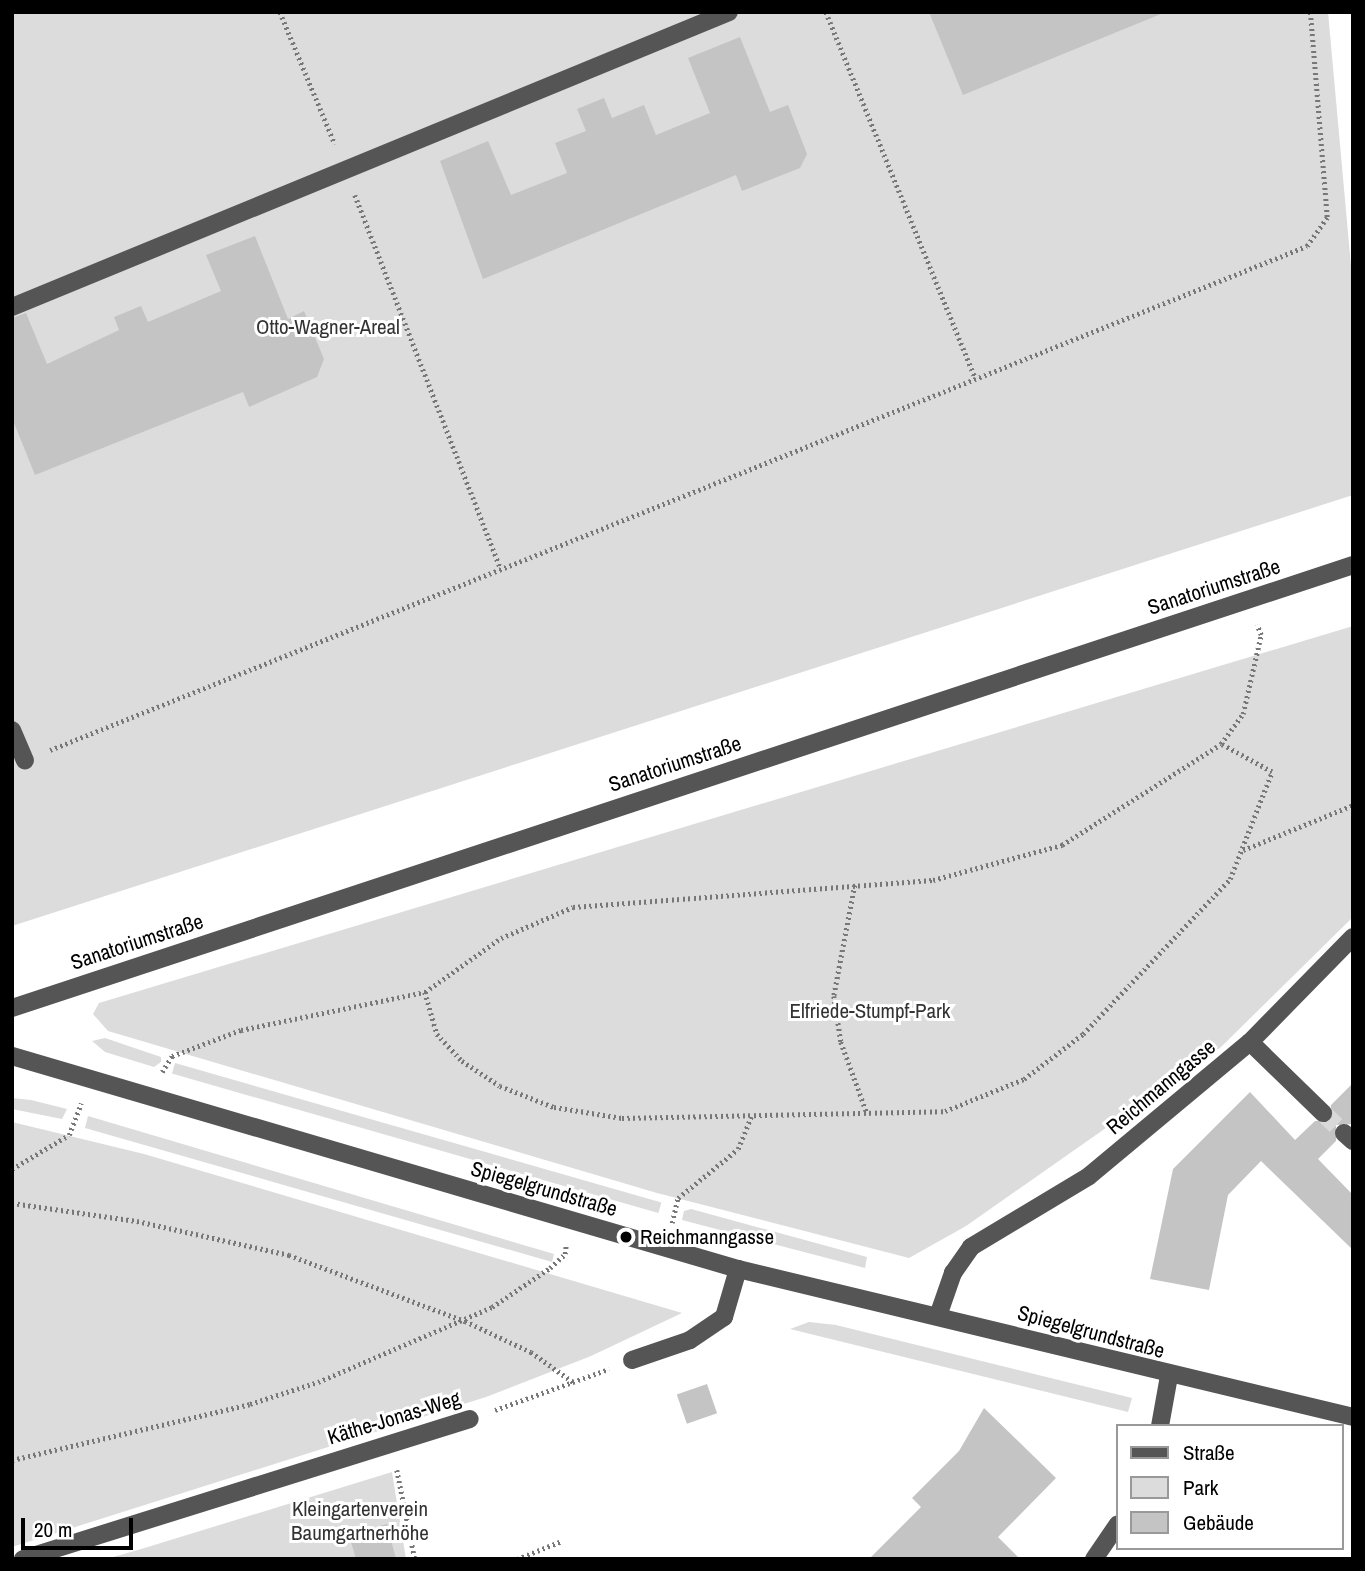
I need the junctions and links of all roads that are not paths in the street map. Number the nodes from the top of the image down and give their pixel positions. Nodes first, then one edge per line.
1 (729, 12) edge
2 (12, 307) edge
3 (1353, 565) edge
4 (12, 730) edge
5 (25, 760) road end
6 (1353, 937) edge
7 (12, 1008) edge
8 (1250, 1042) junction
9 (12, 1056) edge
10 (1323, 1112) tunnel mouth
11 (738, 1269) junction
12 (938, 1316) junction
13 (632, 1360) road end
14 (1169, 1376) junction
15 (1353, 1417) edge
16 (470, 1419) road end
17 (1160, 1424) edge
18 (1116, 1527) edge
19 (23, 1559) edge
20 (1094, 1559) edge

1 - 2 street
3 - 7 street, Sanatoriumstraße
4 - 5 street
6 - 8 street, Reichmanngasse
8 - 10 street
8 - 12 street, Reichmanngasse
9 - 11 street, Spiegelgrundstraße
11 - 12 street, Spiegelgrundstraße
11 - 13 street
12 - 14 street, Spiegelgrundstraße
14 - 15 street, Spiegelgrundstraße
14 - 17 street
16 - 19 street, Käthe-Jonas-Weg
18 - 20 street

